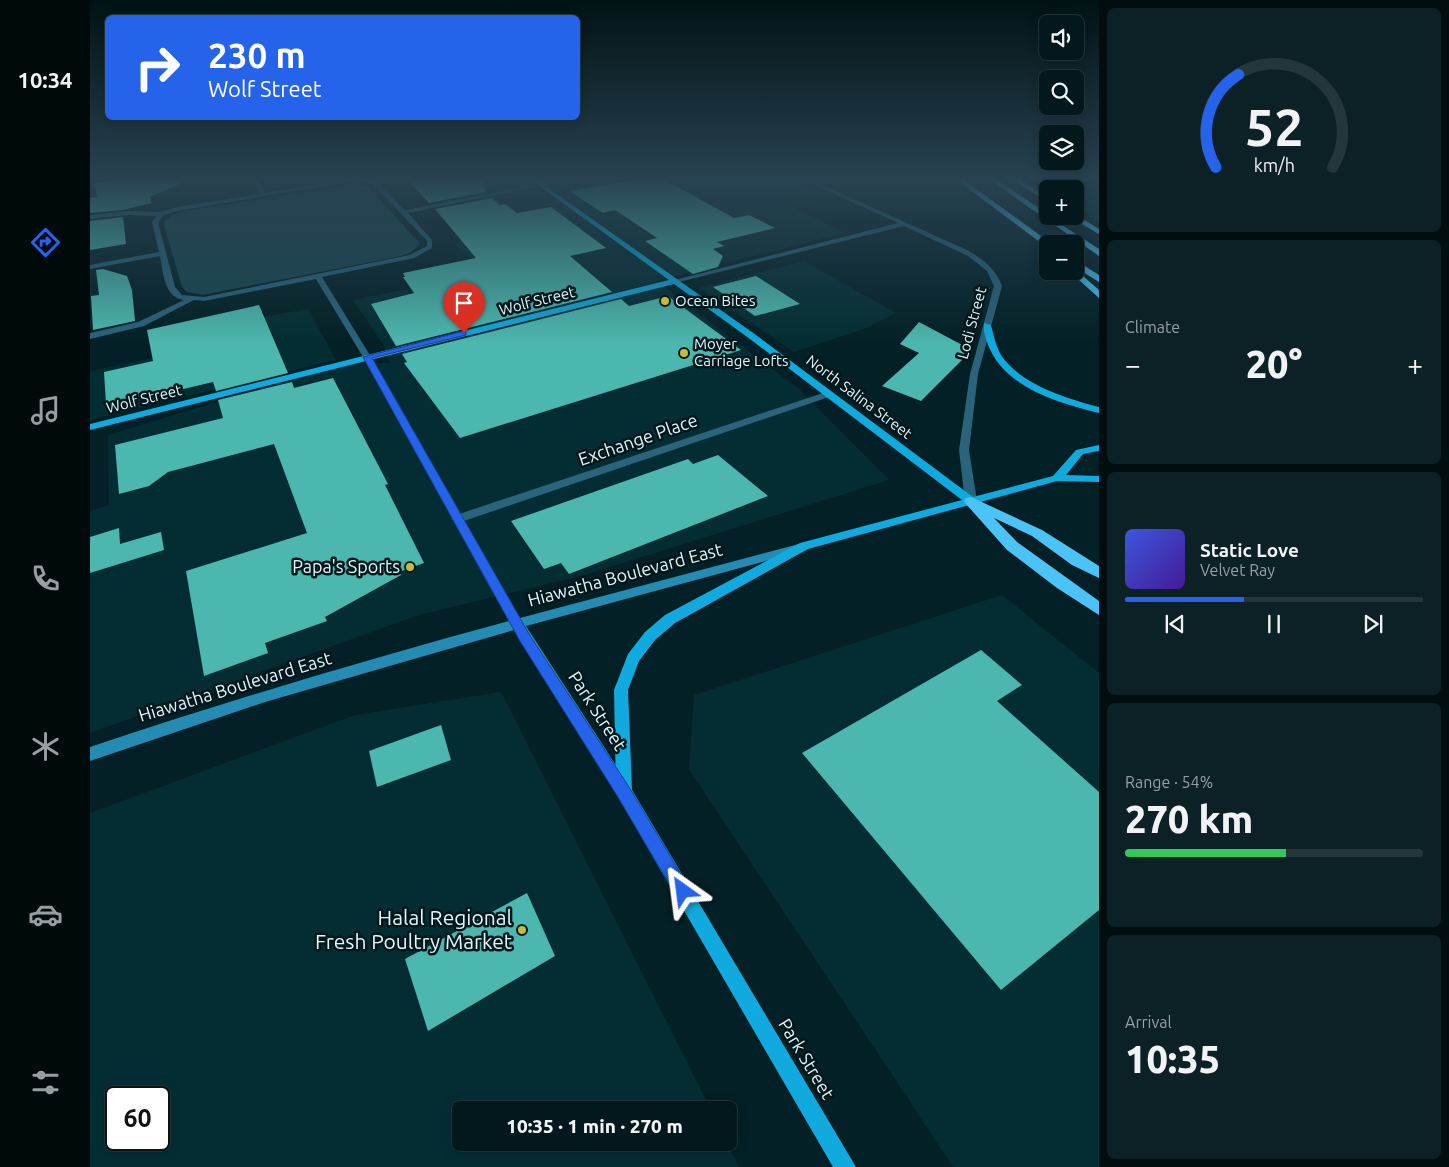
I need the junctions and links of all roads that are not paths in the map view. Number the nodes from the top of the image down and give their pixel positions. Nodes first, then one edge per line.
1 (158, 234) edge
2 (424, 234) edge
3 (611, 234) edge
4 (862, 234) edge
5 (927, 234) edge
6 (1072, 234) edge
7 (1099, 253) edge
8 (162, 254) junction
9 (90, 267) edge
10 (1084, 269) edge
11 (318, 276) junction
12 (1099, 279) edge
13 (1083, 280) edge
14 (676, 281) junction
15 (1099, 295) edge
16 (191, 299) junction
17 (987, 325) junction
18 (90, 336) edge
19 (367, 357) junction
20 (830, 394) junction
21 (1099, 410) edge
22 (90, 427) edge
23 (1099, 448) edge
24 (1057, 478) junction
25 (1099, 479) edge
26 (971, 500) junction
27 (457, 519) junction
28 (804, 546) junction
29 (1099, 573) edge
30 (1099, 610) edge
31 (517, 624) junction
32 (90, 754) edge
33 (624, 792) junction
34 (845, 1167) edge

1 - 8 street
2 - 11 street
3 - 14 main road, North Salina Street
4 - 14 street, Wolf Street
5 - 17 street, Lodi Street
6 - 7 highway
8 - 9 street
8 - 16 street
10 - 12 highway
11 - 16 street
11 - 19 street, Park Street
13 - 15 highway
14 - 19 main road, Wolf Street
14 - 20 main road, North Salina Street
16 - 18 street
17 - 21 main road
17 - 26 street, Lodi Street
19 - 22 main road, Wolf Street
19 - 27 main road, Park Street
20 - 26 main road, North Salina Street
20 - 27 street, Exchange Place
23 - 24 main road
24 - 25 main road, Hiawatha Boulevard East
24 - 26 main road, Hiawatha Boulevard East
26 - 28 main road, Hiawatha Boulevard East
26 - 29 highway
26 - 30 highway
27 - 31 main road, Park Street
28 - 31 main road, Hiawatha Boulevard East
28 - 33 main road
31 - 32 main road, Hiawatha Boulevard East
31 - 33 main road, Park Street
33 - 34 main road, Park Street

